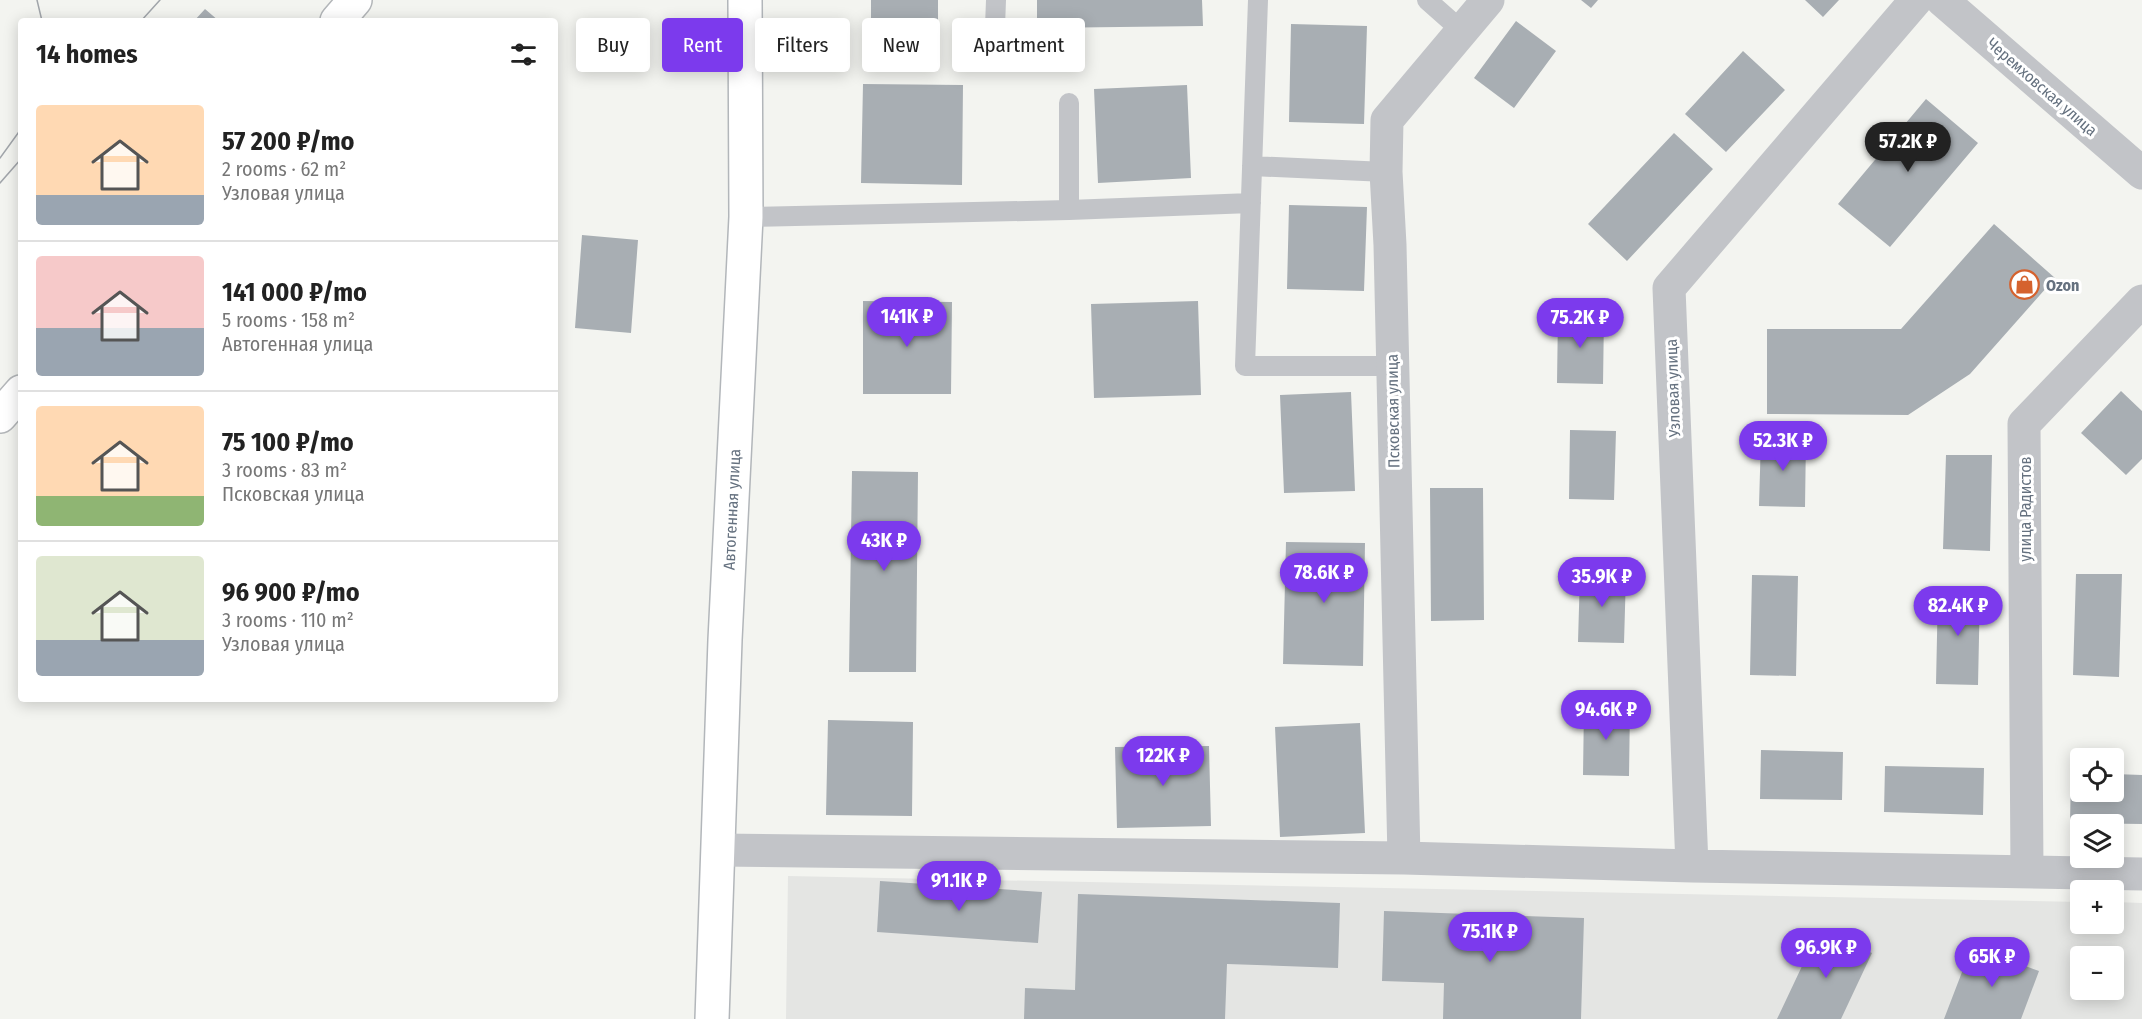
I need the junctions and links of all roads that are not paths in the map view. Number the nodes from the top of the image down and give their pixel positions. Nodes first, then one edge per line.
1 (355, 0) edge
2 (742, 0) edge
3 (996, 0) edge
4 (1258, 0) edge
5 (1427, 0) edge
6 (1488, 0) edge
7 (1916, 0) edge
8 (1942, 0) edge
9 (340, 18) edge
10 (995, 18) edge
11 (1461, 31) junction
12 (1069, 103) dead end
13 (1252, 166) junction
14 (1386, 172) junction
15 (2142, 173) edge
16 (1251, 203) junction
17 (1069, 210) junction
18 (746, 217) junction
19 (2142, 301) edge
20 (1392, 366) junction
21 (18, 395) edge
22 (0, 416) edge
23 (719, 850) junction
24 (1404, 858) junction
25 (1692, 866) junction
26 (2027, 872) junction
27 (2142, 874) edge
28 (712, 1019) edge

1 - 9 street
2 - 18 street, Автогенная улица
3 - 10 lane
4 - 13 lane
5 - 11 lane
6 - 11 street, Псковская улица
7 - 25 street, Узловая улица
8 - 15 street, Черемховская улица
11 - 14 street, Псковская улица
12 - 17 lane
13 - 14 lane
13 - 16 lane
14 - 20 street, Псковская улица
16 - 17 lane
16 - 20 lane
17 - 18 lane
18 - 23 street, Автогенная улица
19 - 26 street, улица Радистов
20 - 24 street, Псковская улица
21 - 22 street
23 - 24 street
23 - 28 street, Автогенная улица
24 - 25 street
25 - 26 street
26 - 27 street

